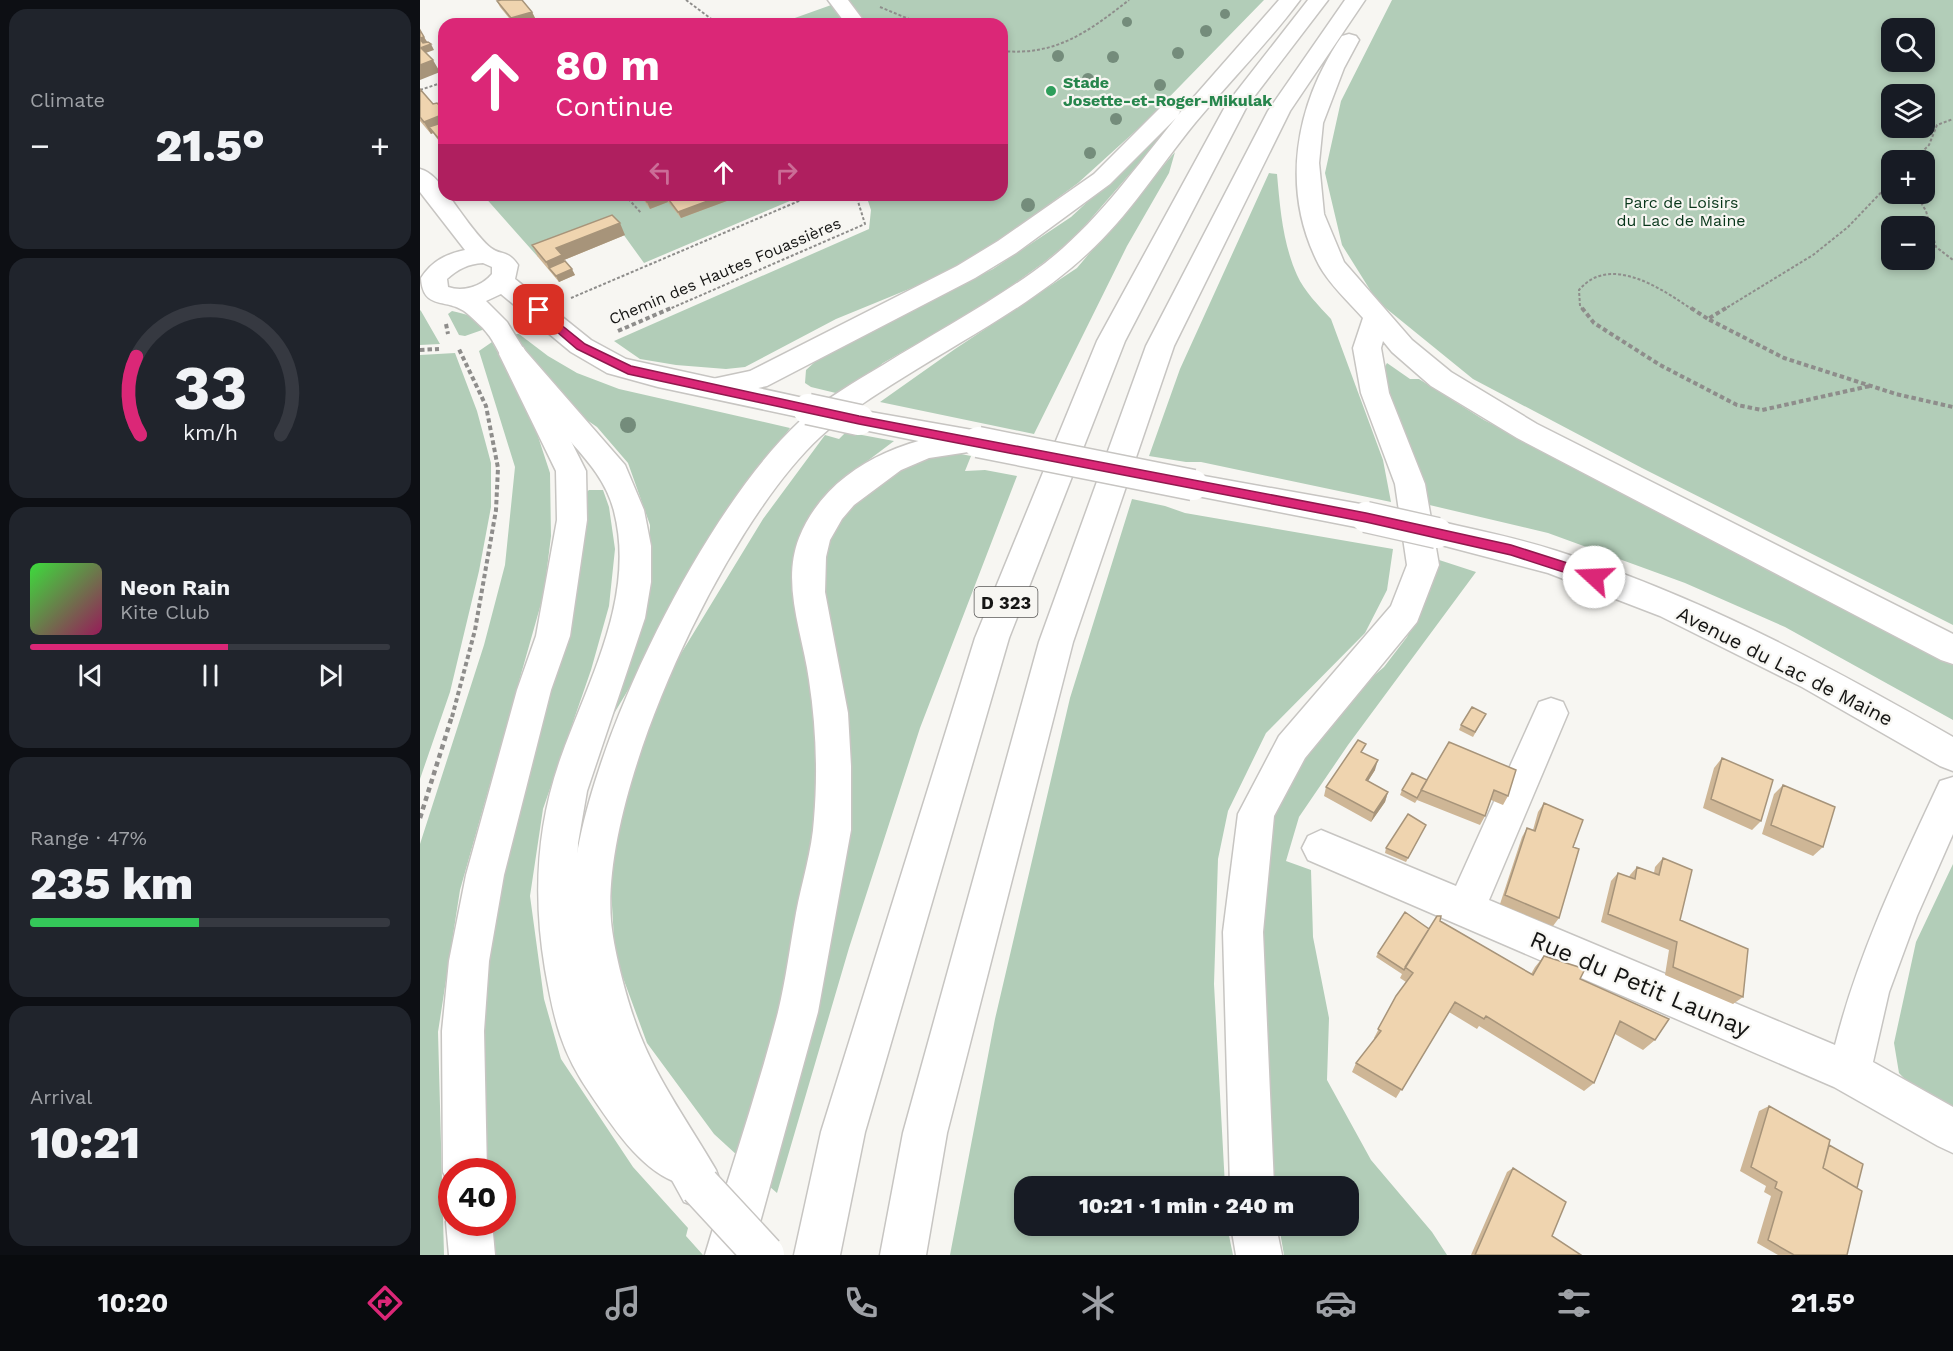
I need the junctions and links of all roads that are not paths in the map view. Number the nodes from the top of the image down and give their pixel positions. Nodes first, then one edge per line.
1 (838, 0) edge
2 (1276, 0) edge
3 (1290, 0) edge
4 (1318, 0) edge
5 (1355, 0) edge
6 (1374, 0) edge
7 (852, 18) edge
8 (420, 176) edge
9 (438, 198) edge
10 (441, 201) edge
11 (466, 232) junction
12 (483, 255) junction
13 (457, 260) junction
14 (500, 280) junction
15 (426, 286) edge
16 (466, 297) junction
17 (1377, 317) junction
18 (513, 354) junction
19 (713, 388) junction
20 (978, 442) junction
21 (1953, 650) edge
22 (1551, 713) dead end
23 (1953, 755) edge
24 (1953, 793) edge
25 (1321, 848) dead end
26 (1465, 910) junction
27 (1849, 1072) junction
28 (1953, 1131) edge
29 (465, 1158) edge
30 (1252, 1176) edge
31 (700, 1186) junction
32 (470, 1236) edge
33 (1256, 1236) edge
34 (472, 1255) edge
35 (728, 1255) edge
36 (764, 1255) edge
37 (817, 1255) edge
38 (903, 1255) edge
39 (1259, 1255) edge

1 - 7 main road
2 - 19 main road
3 - 31 main road
4 - 37 main road, D 323
5 - 38 main road, D 323
6 - 17 main road
8 - 9 main road
10 - 11 main road
11 - 12 main road
11 - 13 main road
12 - 13 main road
12 - 14 main road
13 - 15 main road
14 - 16 main road
14 - 19 main road, Avenue du Lac de Maine
15 - 16 main road
16 - 18 main road
17 - 21 main road
17 - 30 main road
18 - 29 main road
18 - 31 main road
19 - 20 main road, Avenue du Lac de Maine, bridge
20 - 23 main road, Avenue du Lac de Maine, bridge
20 - 35 main road
22 - 26 main road
24 - 27 main road
25 - 26 main road, Rue du Petit Launay
26 - 27 main road, Rue du Petit Launay
27 - 28 main road, Rue du Petit Launay
31 - 36 main road, bridge
32 - 34 main road
33 - 39 main road

